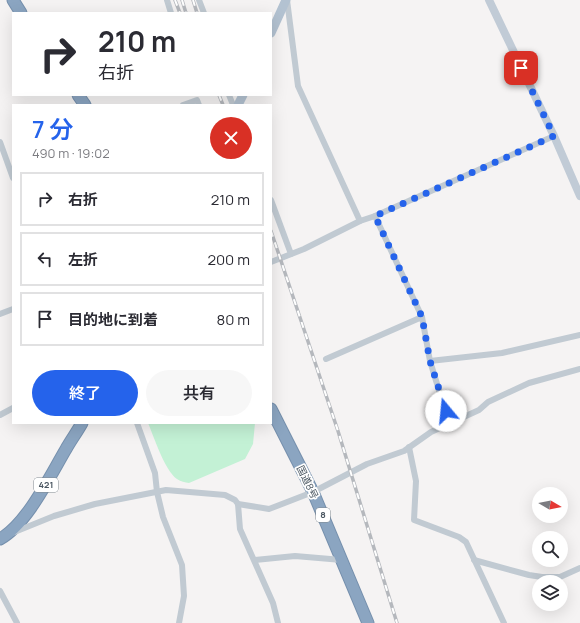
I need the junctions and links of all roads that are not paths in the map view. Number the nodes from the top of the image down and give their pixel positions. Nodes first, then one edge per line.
1 (12, 0) edge
2 (167, 0) edge
3 (199, 0) edge
4 (287, 0) edge
5 (489, 0) edge
6 (20, 12) edge
7 (171, 12) edge
8 (204, 12) edge
9 (272, 31) edge
10 (197, 100) edge
11 (186, 104) edge
12 (554, 136) junction
13 (0, 142) edge
14 (12, 175) edge
15 (580, 196) edge
16 (272, 203) edge
17 (375, 216) junction
18 (360, 221) junction
19 (291, 254) junction
20 (272, 262) edge
21 (12, 309) edge
22 (0, 314) edge
23 (422, 317) junction
24 (580, 335) edge
25 (326, 359) dead end
26 (430, 361) junction
27 (580, 369) edge
28 (12, 409) edge
29 (272, 411) edge
30 (0, 415) edge
31 (449, 423) junction
32 (81, 424) edge
33 (137, 424) edge
34 (409, 447) junction
35 (157, 492) junction
36 (313, 492) junction
37 (238, 504) junction
38 (3, 537) edge
39 (255, 560) junction
40 (342, 560) junction
41 (474, 560) junction
42 (580, 568) edge
43 (0, 591) edge
44 (17, 623) edge
45 (179, 623) edge
46 (278, 623) edge
47 (368, 623) edge
48 (504, 623) edge

1 - 6 highway
2 - 7 street
3 - 8 street
4 - 9 main road
4 - 18 street
5 - 12 street
10 - 11 street
12 - 15 street
12 - 17 street
13 - 14 street
16 - 19 street
17 - 18 street
17 - 23 street
18 - 19 street
19 - 20 street
21 - 22 street
23 - 25 street
23 - 26 street
24 - 26 street
26 - 31 street
27 - 31 street
28 - 30 street
29 - 36 highway, 国道8号 / 8
31 - 34 street
32 - 38 highway, 421
33 - 35 street
34 - 36 street
34 - 41 street
35 - 37 street
35 - 38 street
35 - 45 street
36 - 37 street
36 - 40 highway, 国道8号 / 8
37 - 39 street
39 - 40 street
39 - 46 street
40 - 47 highway, 国道8号 / 8
41 - 42 street
41 - 48 street
43 - 44 street

